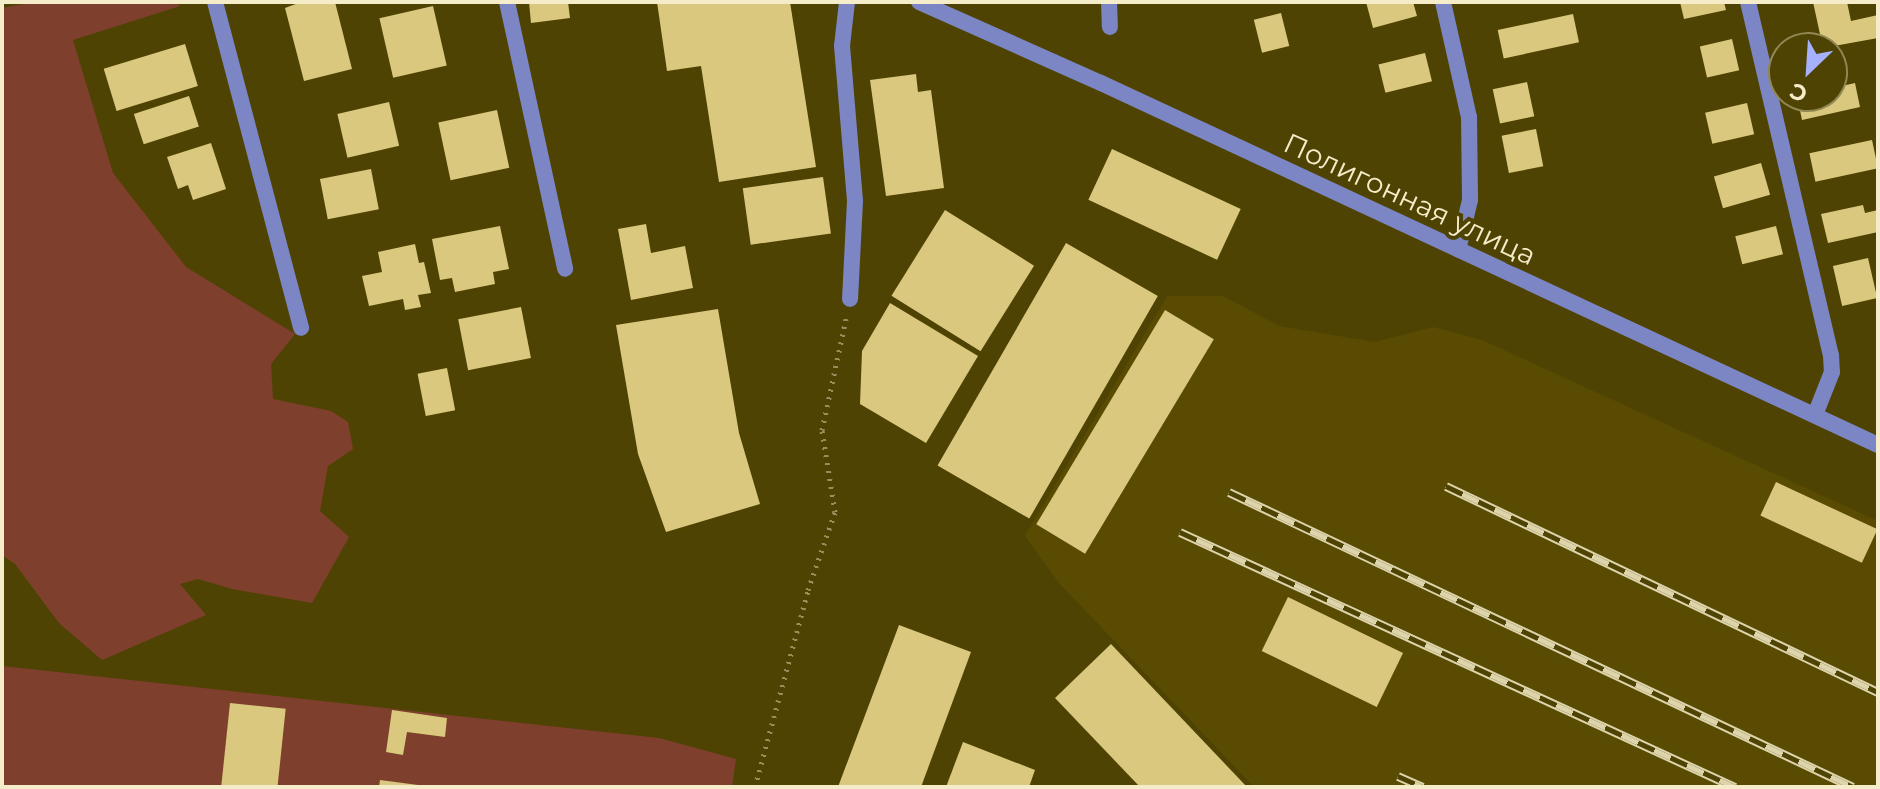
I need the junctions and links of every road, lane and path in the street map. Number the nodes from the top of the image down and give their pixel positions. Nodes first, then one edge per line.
1 (215, 2) edge
2 (507, 2) edge
3 (847, 2) edge
4 (919, 2) edge
5 (1109, 2) edge
6 (1443, 2) edge
7 (1748, 2) edge
8 (1110, 27) dead end
9 (1458, 250) junction
10 (565, 269) dead end
11 (850, 299) joint
12 (301, 328) dead end
13 (1815, 415) junction
14 (1878, 445) edge
15 (755, 787) edge

1 - 12 street
2 - 10 street
3 - 11 street
4 - 9 street, Полигонная улица
5 - 8 street
6 - 9 street
7 - 13 street
9 - 13 street, Полигонная улица
11 - 15 path
13 - 14 street, Полигонная улица

